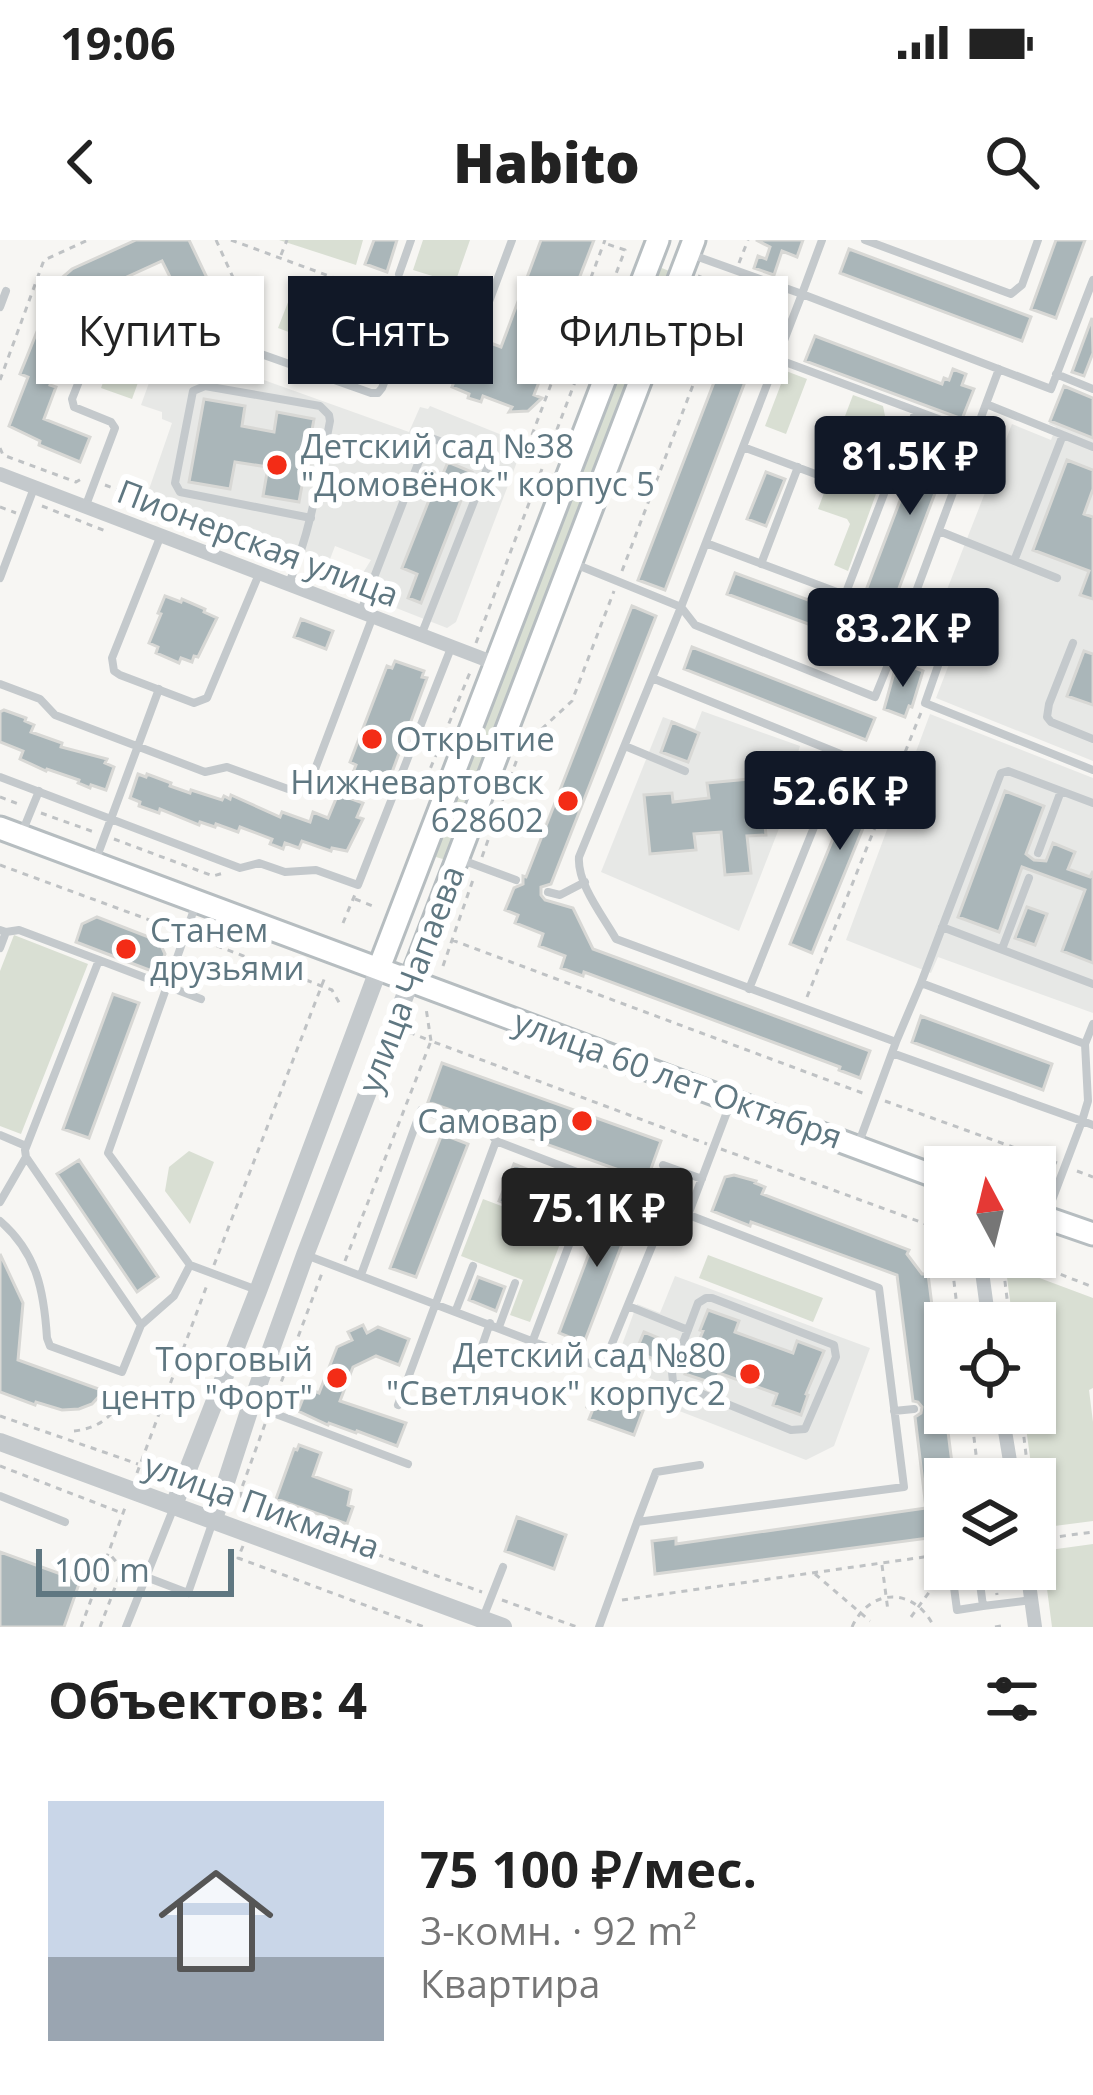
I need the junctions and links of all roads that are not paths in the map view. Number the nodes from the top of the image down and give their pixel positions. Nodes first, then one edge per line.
1 (411, 240) edge
2 (512, 240) edge
3 (658, 240) edge
4 (822, 240) edge
5 (866, 240) edge
6 (1038, 240) edge
7 (692, 256) edge
8 (400, 274) dead end
9 (1093, 280) edge
10 (6, 291) dead end
11 (802, 294) junction
12 (0, 307) edge
13 (788, 330) edge
14 (788, 363) edge
15 (999, 369) junction
16 (1056, 374) junction
17 (1093, 374) edge
18 (767, 384) edge
19 (1090, 388) edge
20 (986, 404) junction
21 (916, 411) junction
22 (976, 433) junction
23 (1063, 435) junction
24 (743, 447) junction
25 (1093, 447) edge
26 (798, 467) junction
27 (0, 474) edge
28 (818, 475) dead end
29 (32, 494) junction
30 (86, 506) junction
31 (311, 518) junction
32 (939, 531) junction
33 (160, 535) junction
34 (706, 543) junction
35 (1014, 561) junction
36 (571, 562) junction
37 (761, 564) junction
38 (260, 573) junction
39 (0, 578) edge
40 (1057, 578) dead end
41 (289, 584) junction
42 (681, 607) junction
43 (366, 609) junction
44 (422, 635) junction
45 (900, 635) junction
46 (1073, 643) dead end
47 (452, 646) junction
48 (496, 664) junction
49 (652, 678) junction
50 (0, 684) edge
51 (159, 689) junction
52 (1093, 739) edge
53 (137, 746) junction
54 (625, 746) junction
55 (1093, 770) edge
56 (685, 771) dead end
57 (0, 777) edge
58 (39, 791) junction
59 (1061, 791) junction
60 (1093, 803) edge
61 (111, 818) junction
62 (10, 832) edge
63 (424, 852) junction
64 (1038, 853) dead end
65 (95, 862) junction
66 (464, 863) junction
67 (1029, 878) dead end
68 (516, 880) dead end
69 (585, 883) junction
70 (548, 892) dead end
71 (197, 900) junction
72 (942, 927) junction
73 (3, 931) edge
74 (0, 948) edge
75 (1001, 949) junction
76 (99, 960) junction
77 (379, 968) junction
78 (410, 980) junction
79 (921, 983) junction
80 (1093, 984) edge
81 (167, 986) junction
82 (749, 989) junction
83 (201, 999) dead end
84 (1093, 1024) edge
85 (896, 1042) junction
86 (1085, 1044) junction
87 (892, 1053) junction
88 (732, 1100) junction
89 (1082, 1121) junction
90 (1093, 1125) edge
91 (0, 1135) edge
92 (496, 1141) junction
93 (857, 1146) junction
94 (26, 1151) junction
95 (663, 1165) dead end
96 (924, 1172) edge
97 (594, 1179) junction
98 (702, 1179) junction
99 (1056, 1184) edge
100 (0, 1202) edge
101 (668, 1207) junction
102 (688, 1215) junction
103 (0, 1221) edge
104 (1056, 1221) edge
105 (1093, 1234) edge
106 (275, 1244) junction
107 (304, 1255) junction
108 (190, 1265) junction
109 (473, 1267) dead end
110 (362, 1275) junction
111 (515, 1282) dead end
112 (258, 1291) junction
113 (435, 1302) junction
114 (628, 1306) junction
115 (456, 1310) junction
116 (141, 1325) junction
117 (494, 1325) junction
118 (688, 1330) junction
119 (533, 1340) junction
120 (472, 1375) dead end
121 (250, 1405) junction
122 (398, 1405) dead end
123 (914, 1409) dead end
124 (894, 1411) junction
125 (0, 1442) edge
126 (408, 1464) dead end
127 (700, 1465) dead end
128 (0, 1496) edge
129 (174, 1505) junction
130 (214, 1520) junction
131 (65, 1522) dead end
132 (637, 1522) junction
133 (503, 1567) dead end
134 (146, 1577) junction
135 (954, 1590) edge
136 (981, 1590) edge
137 (1030, 1590) edge
138 (1032, 1600) junction
139 (983, 1606) junction
140 (482, 1619) junction
141 (126, 1627) edge
142 (503, 1627) edge
143 (599, 1627) edge
144 (1035, 1627) edge

1 - 8 lane
2 - 30 lane
3 - 48 main road, улица Чапаева
4 - 11 lane
5 - 6 lane
7 - 11 lane
7 - 36 main road, улица Чапаева
9 - 16 lane
10 - 12 lane
11 - 13 lane
11 - 15 lane
14 - 21 lane
15 - 16 lane
15 - 20 lane
16 - 19 lane
17 - 19 lane
18 - 24 lane
20 - 22 lane
20 - 23 lane
21 - 22 lane
21 - 37 lane
22 - 32 lane
23 - 25 lane
23 - 35 lane
24 - 26 lane
24 - 34 lane
26 - 28 lane
26 - 37 lane
27 - 29 street, Пионерская улица
29 - 30 street, Пионерская улица
29 - 39 lane
30 - 33 street, Пионерская улица
31 - 31 lane
31 - 41 lane
32 - 35 lane
32 - 45 lane
33 - 38 street, Пионерская улица
33 - 51 lane
34 - 37 lane
34 - 42 lane
35 - 40 lane
36 - 42 lane
36 - 66 main road, улица Чапаева
38 - 41 street, Пионерская улица
38 - 51 lane
41 - 43 street, Пионерская улица
42 - 45 lane
42 - 49 lane
43 - 44 street, Пионерская улица
43 - 44 lane
43 - 53 lane
44 - 47 street, Пионерская улица
45 - 55 lane
46 - 52 lane
47 - 48 street, Пионерская улица
47 - 61 lane
48 - 63 main road, улица Чапаева
49 - 54 lane
49 - 82 lane
50 - 53 lane
51 - 53 lane
53 - 61 lane
54 - 56 lane
54 - 69 lane
57 - 58 lane
58 - 61 lane
58 - 62 lane
59 - 60 lane
59 - 64 lane
59 - 72 lane
61 - 65 lane
62 - 65 main road
63 - 66 main road
63 - 77 main road, улица Чапаева
65 - 71 main road
66 - 68 lane
66 - 78 main road, улица Чапаева
67 - 75 lane
69 - 70 lane
69 - 82 lane
71 - 77 main road
71 - 81 lane
72 - 75 lane
72 - 79 lane
73 - 74 lane
73 - 76 lane
75 - 80 lane
76 - 81 lane
76 - 94 lane
77 - 78 main road, улица 60 лет Октября
77 - 106 street, улица Чапаева
78 - 88 main road, улица 60 лет Октября
78 - 107 street, улица Чапаева
79 - 85 lane
79 - 86 lane
81 - 83 lane
81 - 108 lane
82 - 85 lane
84 - 86 lane
85 - 87 lane
86 - 89 lane
87 - 89 lane
87 - 93 lane
88 - 93 main road, улица 60 лет Октября
88 - 98 lane
89 - 90 lane
89 - 99 lane
91 - 94 lane
92 - 97 lane
92 - 110 lane
92 - 113 lane
93 - 96 main road, улица 60 лет Октября
94 - 100 lane
94 - 116 lane
95 - 98 lane
97 - 101 lane
97 - 119 lane
98 - 102 lane
101 - 102 lane
101 - 114 lane
102 - 124 lane
103 - 116 lane
104 - 105 main road
106 - 107 street
106 - 112 street, улица Чапаева
107 - 110 lane
107 - 121 street, улица Чапаева
108 - 112 lane
108 - 116 lane
109 - 115 lane
110 - 113 lane
111 - 117 lane
112 - 129 street, улица Чапаева
113 - 115 lane
113 - 122 lane
114 - 118 lane
114 - 119 lane
115 - 117 lane
117 - 119 lane
117 - 120 lane
118 - 118 lane
121 - 126 lane
121 - 130 street, улица Чапаева
123 - 124 lane
124 - 132 lane
125 - 129 street, улица Пикмана
127 - 132 lane
128 - 131 lane
129 - 130 street, улица Пикмана
129 - 134 lane
130 - 134 lane
130 - 140 street, улица Пикмана
132 - 143 lane
133 - 140 lane
134 - 141 lane
135 - 139 lane
136 - 139 lane
137 - 138 street
138 - 139 lane
138 - 144 street
140 - 142 street, улица Пикмана

